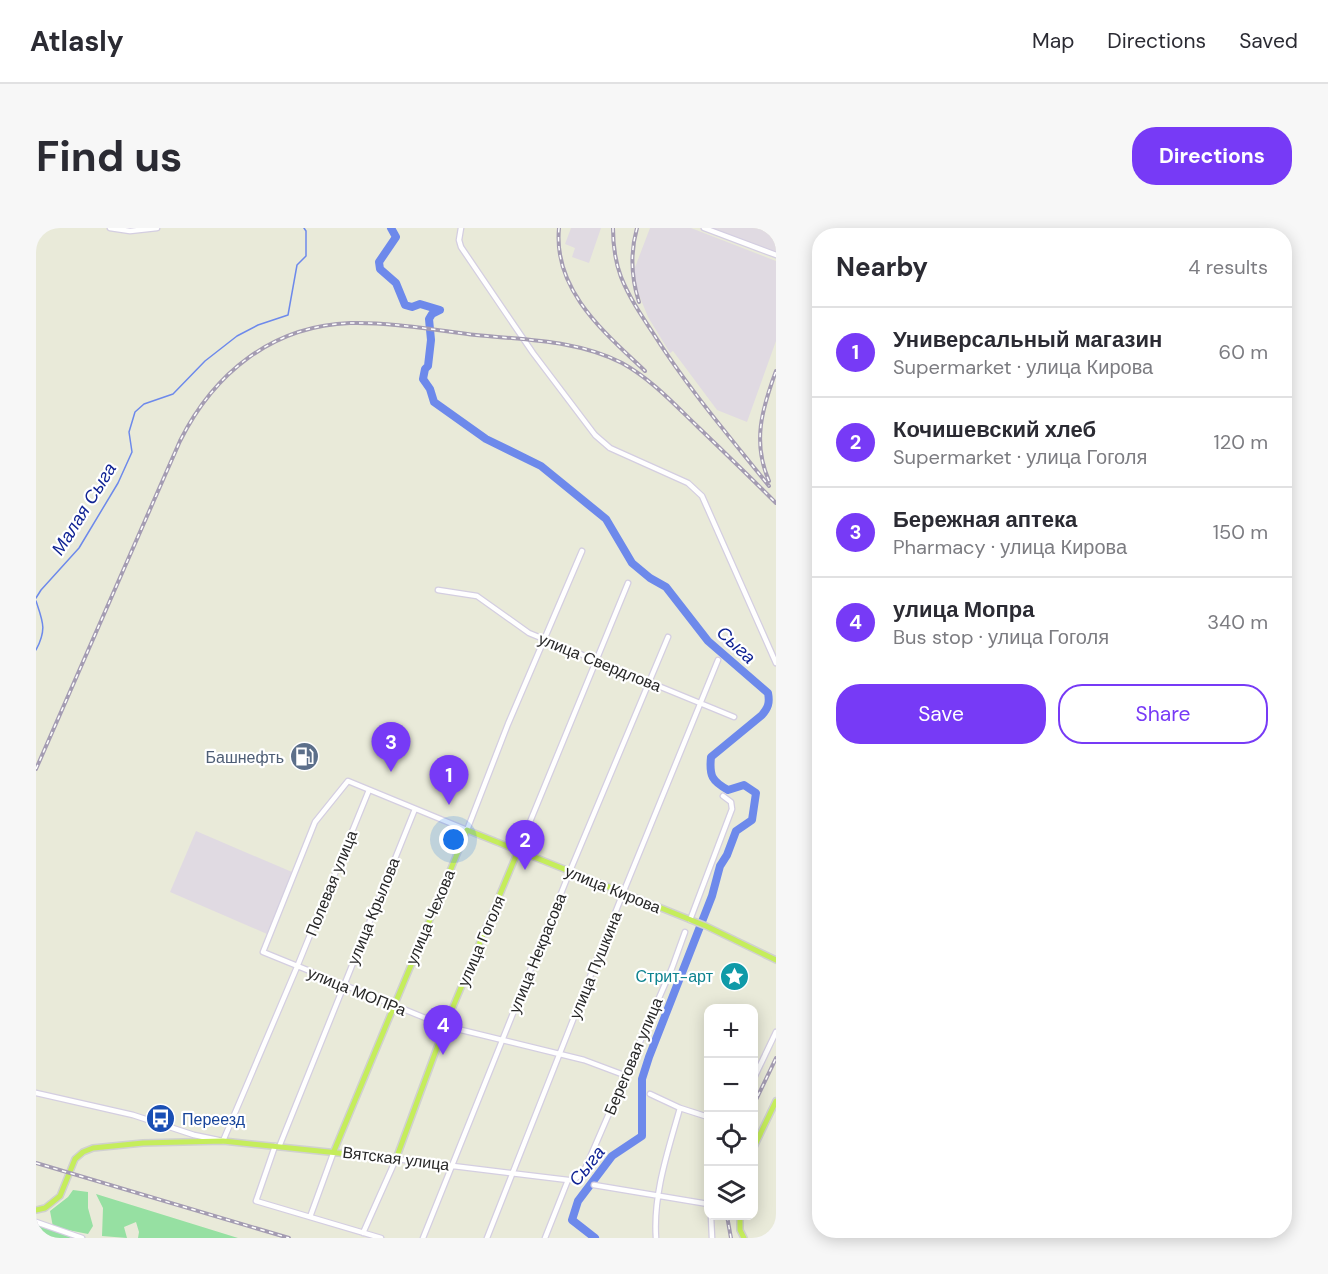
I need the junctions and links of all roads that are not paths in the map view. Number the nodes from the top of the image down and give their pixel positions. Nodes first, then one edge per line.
1 (110, 228) edge
2 (157, 228) edge
3 (461, 228) edge
4 (704, 228) edge
5 (776, 255) edge
6 (582, 551) dead end
7 (628, 583) dead end
8 (438, 590) dead end
9 (668, 637) dead end
10 (546, 640) junction
11 (596, 660) junction
12 (718, 660) dead end
13 (776, 663) edge
14 (650, 682) junction
15 (700, 704) junction
16 (734, 717) dead end
17 (369, 790) junction
18 (723, 796) dead end
19 (415, 809) junction
20 (467, 830) junction
21 (518, 851) junction
22 (570, 871) junction
23 (623, 893) junction
24 (690, 920) junction
25 (685, 932) dead end
26 (263, 952) joint
27 (776, 960) edge
28 (297, 967) junction
29 (343, 985) junction
30 (393, 1005) junction
31 (445, 1026) junction
32 (776, 1032) edge
33 (504, 1039) junction
34 (560, 1053) junction
35 (758, 1068) edge
36 (624, 1075) junction
37 (36, 1093) edge
38 (650, 1094) dead end
39 (776, 1101) edge
40 (680, 1108) junction
41 (704, 1116) edge
42 (758, 1137) edge
43 (223, 1141) junction
44 (277, 1146) junction
45 (334, 1151) junction
46 (396, 1159) junction
47 (453, 1165) junction
48 (512, 1172) junction
49 (568, 1180) junction
50 (594, 1185) dead end
51 (658, 1195) junction
52 (704, 1203) edge
53 (36, 1210) edge
54 (310, 1217) junction
55 (711, 1220) edge
56 (740, 1220) edge
57 (36, 1222) edge
58 (363, 1233) junction
59 (82, 1238) edge
60 (381, 1238) edge
61 (423, 1238) edge
62 (487, 1238) edge
63 (545, 1238) edge
64 (656, 1238) edge
65 (712, 1238) edge
66 (744, 1238) edge

1 - 2 street
3 - 13 street
4 - 5 street
6 - 10 street, улица Чехова
7 - 11 street, улица Гоголя
8 - 10 street, улица Свердлова
9 - 14 street, улица Некрасова
10 - 11 street, улица Свердлова
10 - 20 street, улица Чехова
11 - 14 street, улица Свердлова
11 - 21 street, улица Гоголя
12 - 15 street, улица Пушкина
14 - 15 street, улица Свердлова
14 - 22 street, улица Некрасова
15 - 16 street, улица Свердлова
15 - 23 street, улица Пушкина
17 - 19 street, улица Кирова
17 - 26 street, улица Кирова
17 - 28 street, Полевая улица
18 - 24 street
19 - 20 street, улица Кирова
19 - 29 street, улица Крылова
20 - 21 main road, улица Кирова
20 - 30 main road, улица Чехова
21 - 22 main road, улица Кирова
21 - 31 main road, улица Гоголя
22 - 23 main road, улица Кирова
22 - 33 street, улица Некрасова
23 - 24 main road, улица Кирова
23 - 34 street, улица Пушкина
24 - 27 main road, улица Кирова
25 - 36 street, Береговая улица
26 - 28 street, улица МОПРа
28 - 29 street, улица МОПРа
28 - 43 street, Полевая улица
29 - 30 street, улица МОПРа
29 - 44 street, улица Крылова
30 - 31 street, улица МОПРа
30 - 45 main road, улица Чехова
31 - 33 street, улица МОПРа
31 - 46 main road, улица Гоголя
32 - 35 street
33 - 34 street, улица МОПРа
33 - 47 street, улица Некрасова
34 - 36 street, улица МОПРа
34 - 48 street, улица Пушкина
36 - 49 street, Береговая улица
37 - 43 street
38 - 40 street
39 - 42 main road
40 - 41 street
40 - 51 street
43 - 44 main road, Вятская улица
43 - 53 main road, Вятская улица
44 - 45 main road, Вятская улица
44 - 54 street, улица Крылова
45 - 46 main road, Вятская улица
45 - 54 street, улица Чехова
46 - 47 street, Вятская улица
46 - 58 street, улица Гоголя
47 - 48 street, Вятская улица
47 - 61 street, улица Некрасова
48 - 49 street, Вятская улица
48 - 62 street, улица Пушкина
49 - 63 street, Береговая улица
50 - 51 street
51 - 52 street
51 - 64 street
54 - 58 street
55 - 65 street
56 - 66 main road
57 - 59 street
58 - 60 street

